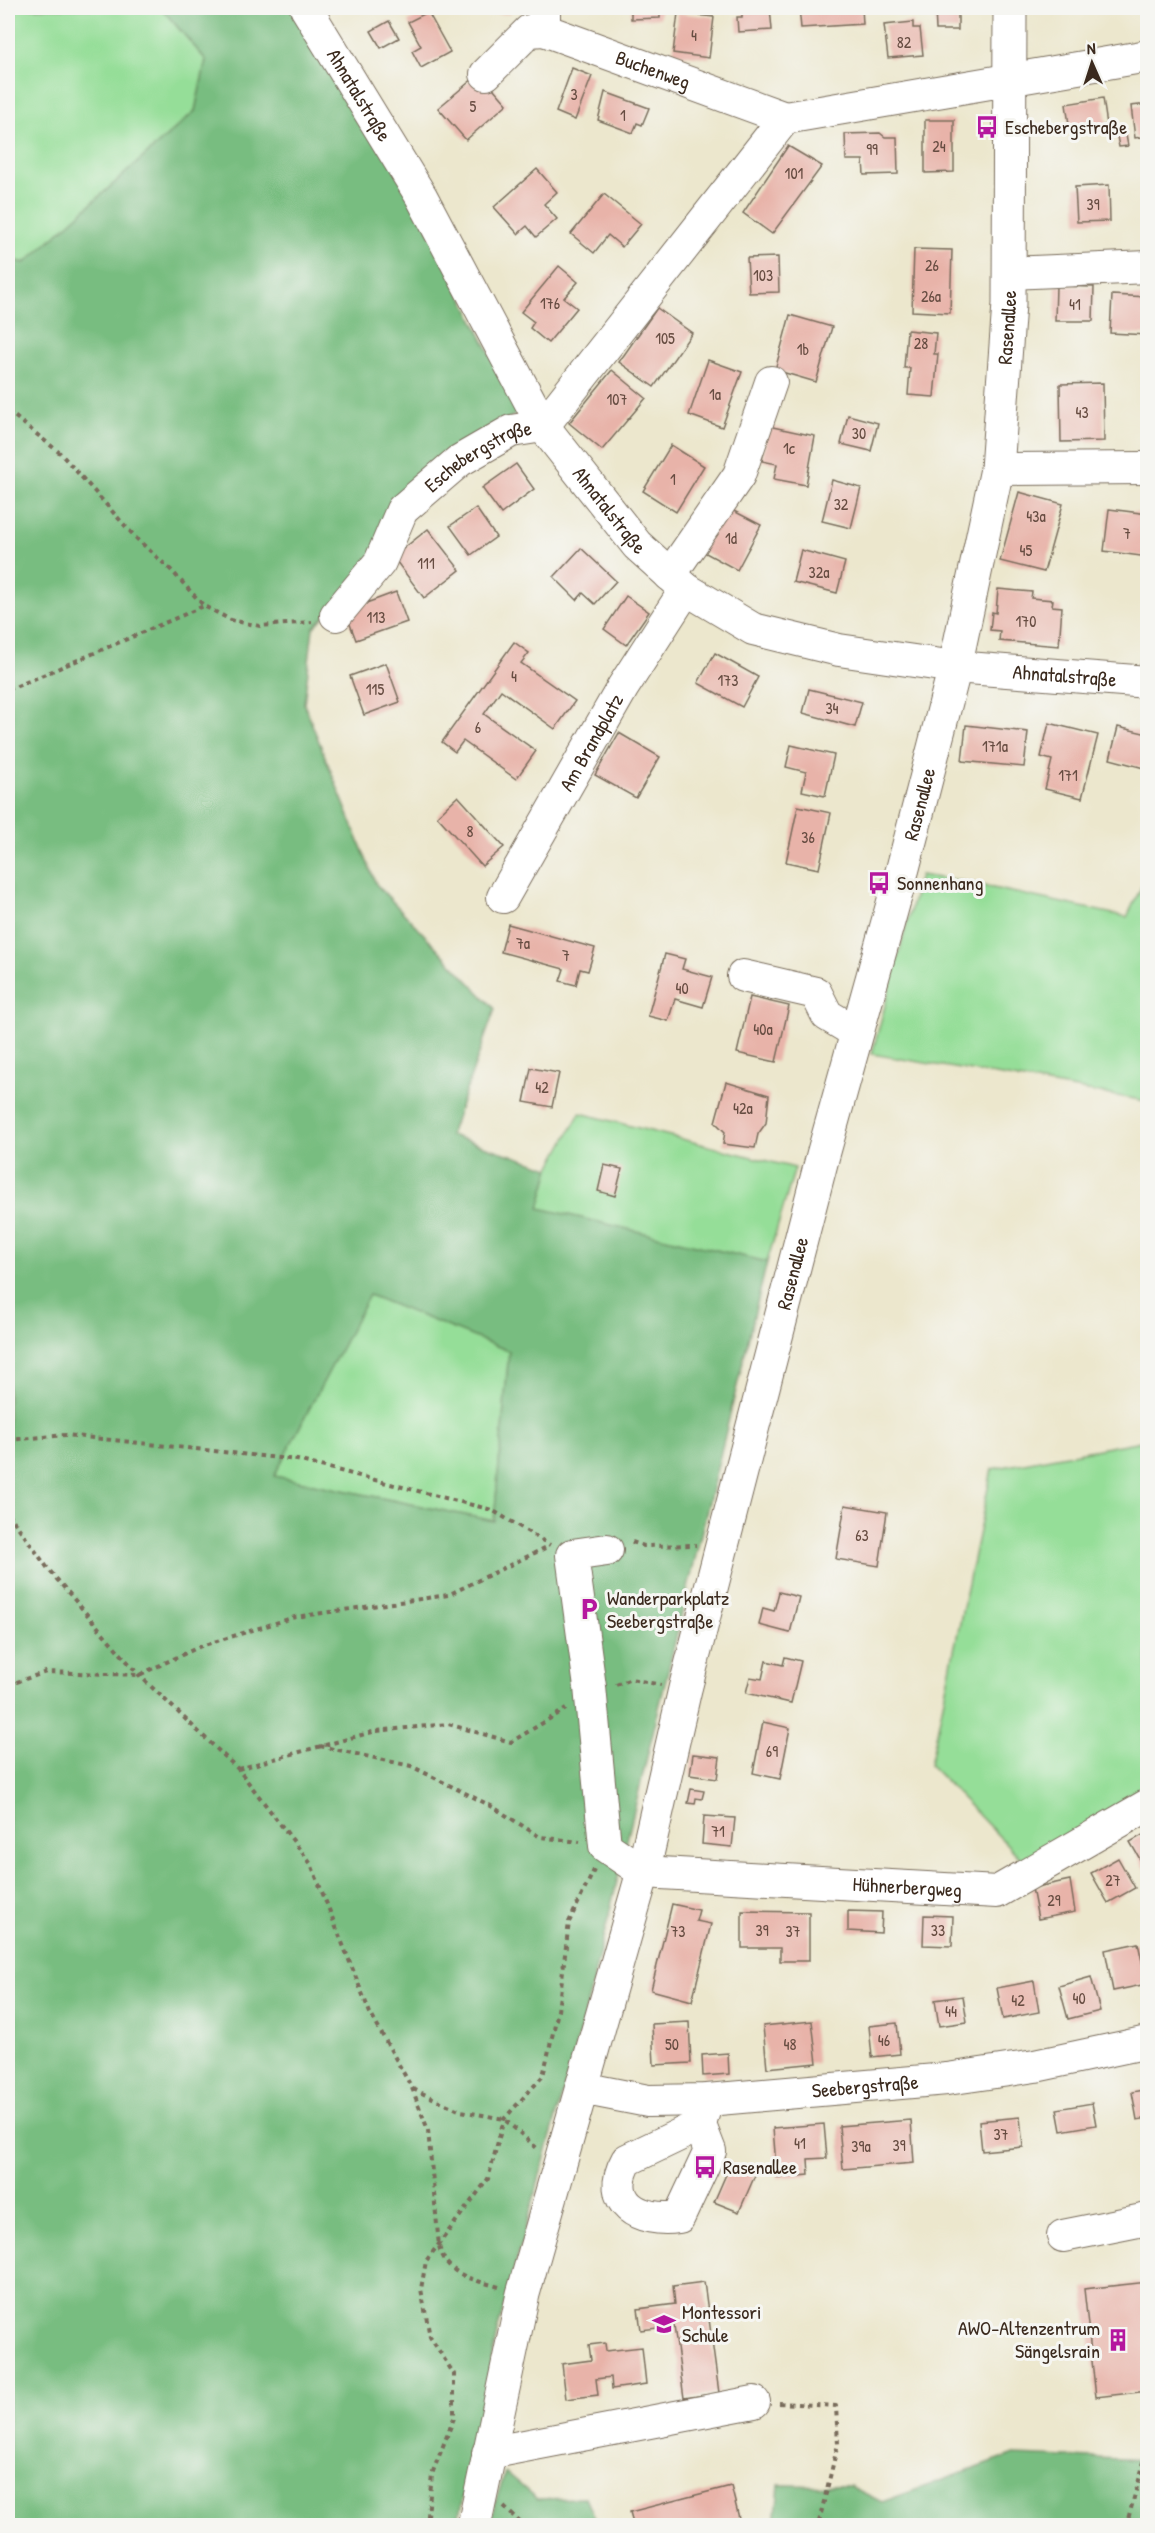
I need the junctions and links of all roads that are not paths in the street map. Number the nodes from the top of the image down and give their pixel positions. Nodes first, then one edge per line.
1 (306, 8) edge
2 (1010, 8) edge
3 (544, 19) edge
4 (1148, 56) edge
5 (486, 74) dead end
6 (1011, 78) junction
7 (785, 118) junction
8 (1148, 267) edge
9 (1010, 273) junction
10 (771, 382) dead end
11 (543, 426) junction
12 (1148, 468) edge
13 (996, 469) junction
14 (678, 582) junction
15 (336, 615) road end
16 (955, 667) junction
17 (1148, 682) edge
18 (503, 897) dead end
19 (744, 976) dead end
20 (857, 1033) junction
21 (607, 1550) road end
22 (1148, 1805) edge
23 (643, 1872) junction
24 (1148, 2042) edge
25 (581, 2088) junction
26 (1148, 2219) edge
27 (1063, 2236) dead end
28 (754, 2402) road end
29 (488, 2453) junction
30 (474, 2526) edge

1 - 11 street, Ahnatalstraße
2 - 6 main road, Rasenallee
3 - 5 street
3 - 7 street, Buchenweg
4 - 6 street
6 - 7 street
6 - 9 main road, Rasenallee
7 - 11 street, Eschebergstraße
8 - 9 street
9 - 13 main road, Rasenallee
10 - 14 street, Am Brandplatz
11 - 14 street, Ahnatalstraße
11 - 15 street, Eschebergstraße
12 - 13 street
13 - 16 main road, Rasenallee
14 - 16 street, Ahnatalstraße
14 - 18 street, Am Brandplatz
16 - 17 street, Ahnatalstraße
16 - 20 main road, Rasenallee
19 - 20 street
20 - 23 main road, Rasenallee
21 - 23 street
22 - 23 street, Hühnerbergweg
23 - 25 main road, Rasenallee
24 - 25 street, Seebergstraße
25 - 29 main road, Rasenallee
26 - 27 street
28 - 29 street
29 - 30 main road, Rasenallee

